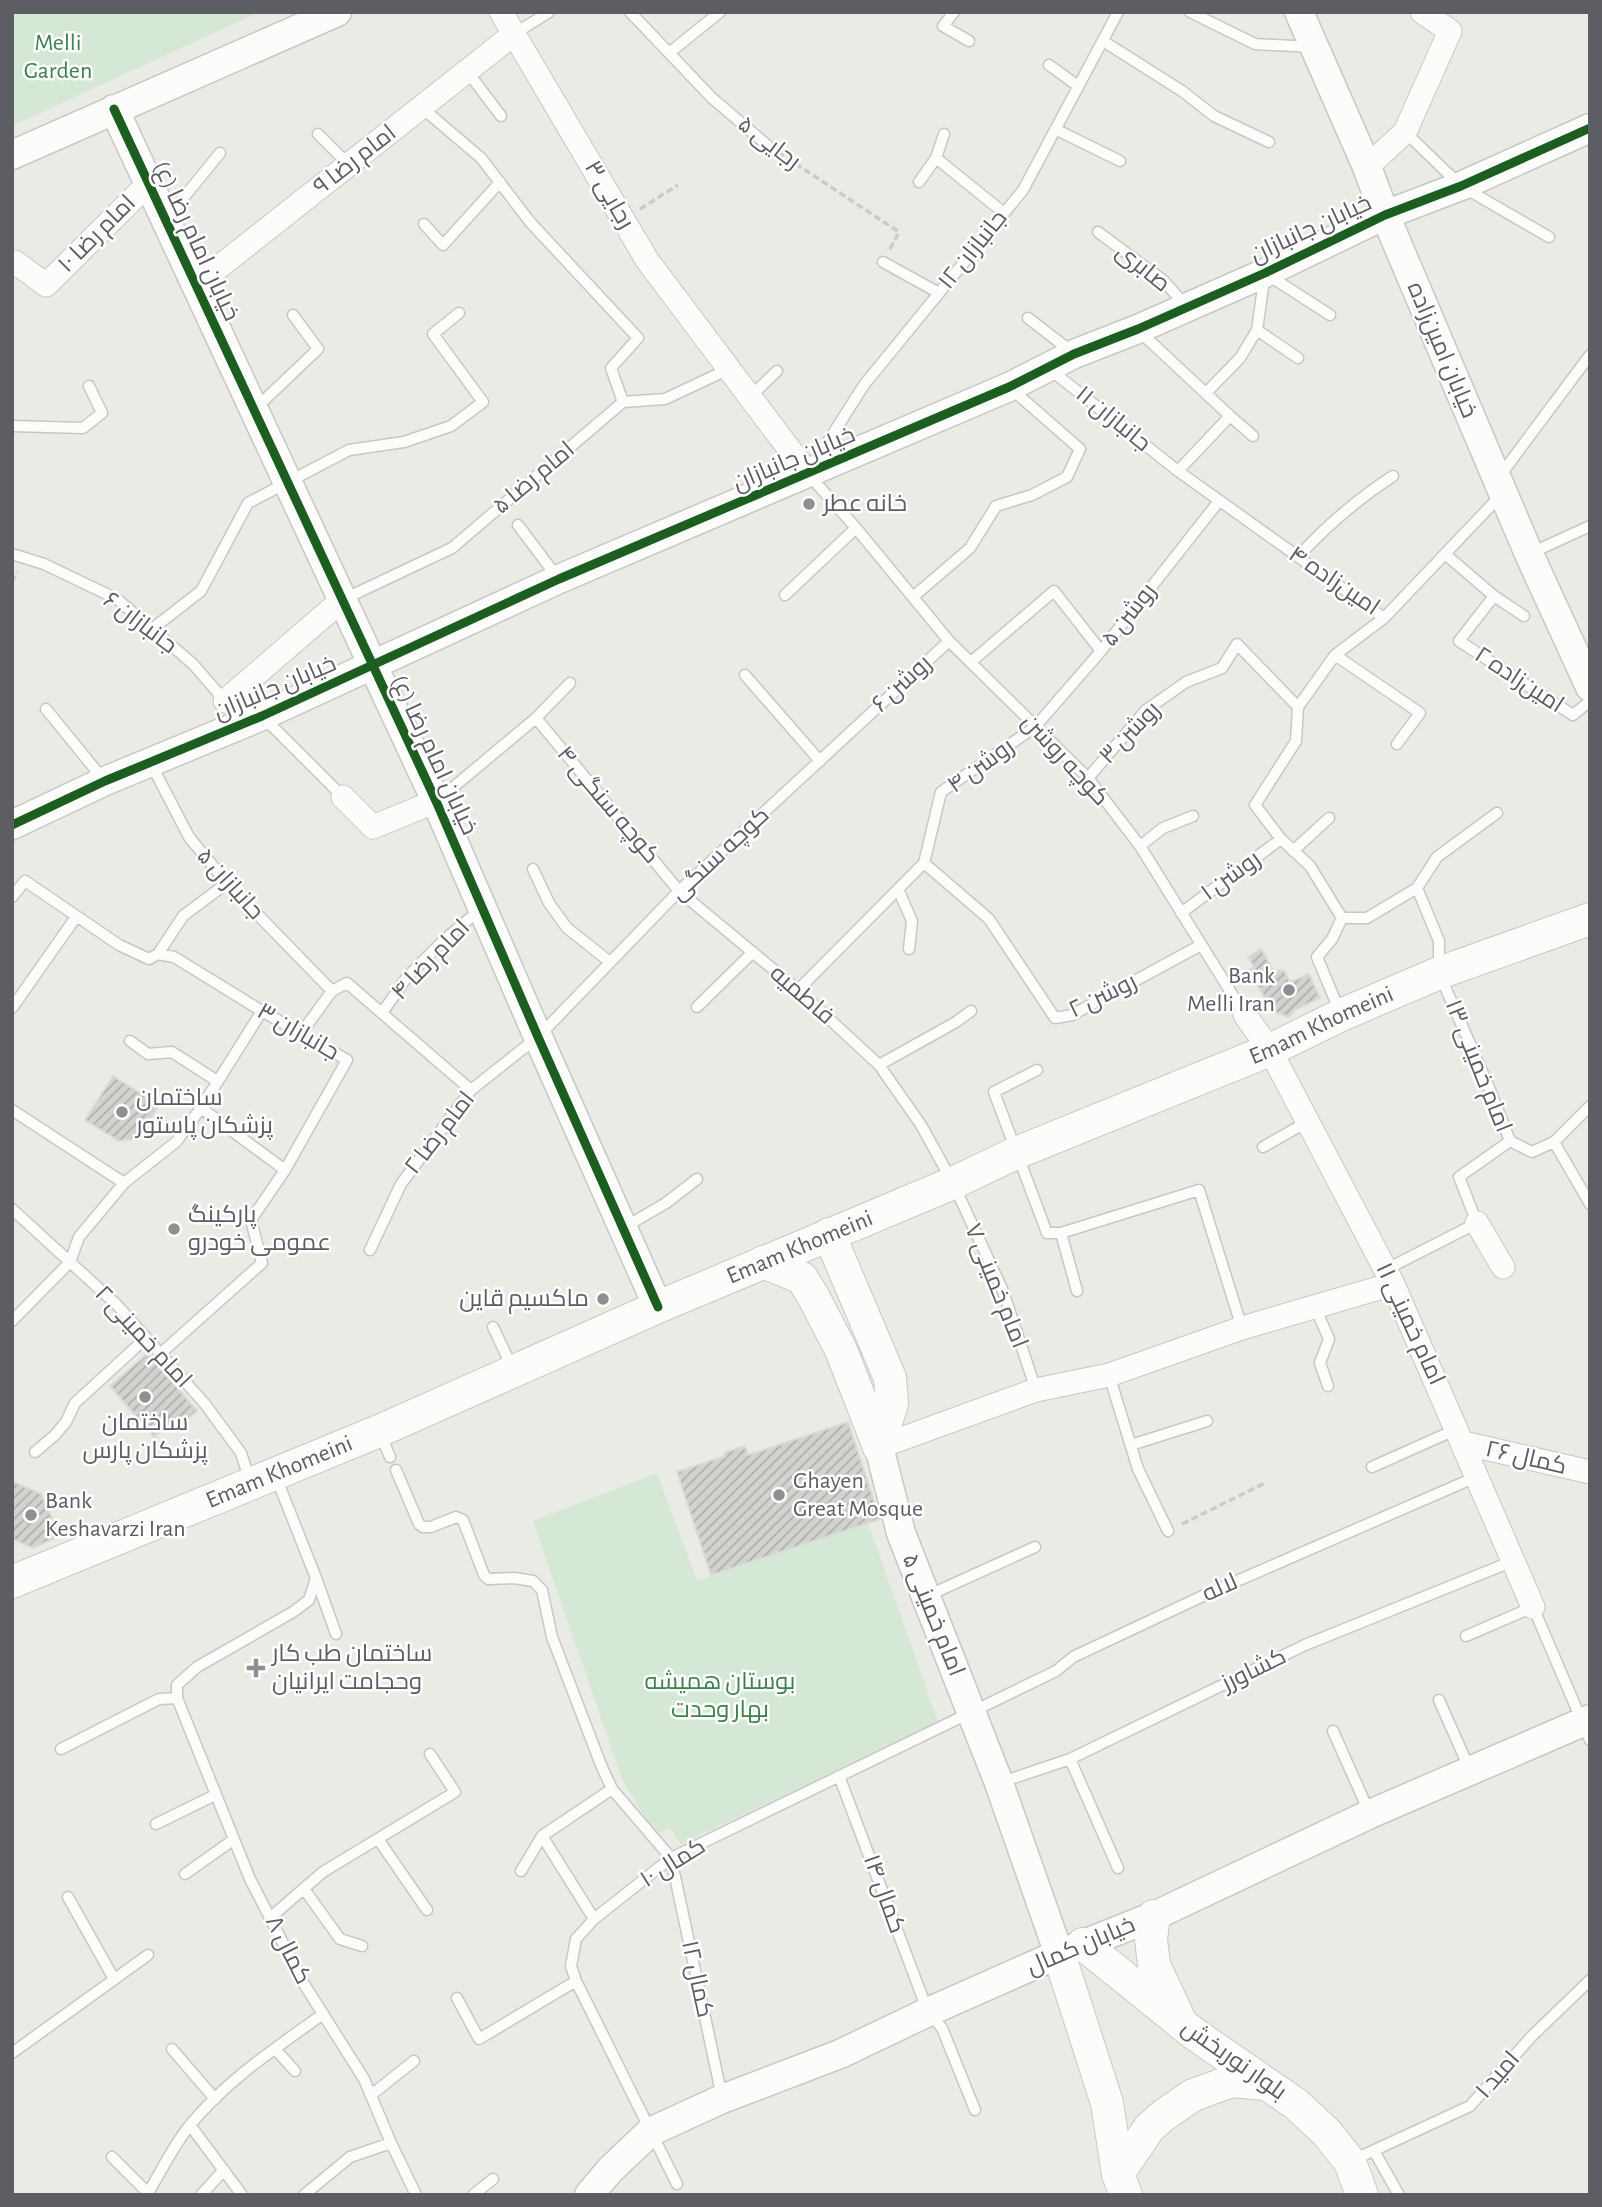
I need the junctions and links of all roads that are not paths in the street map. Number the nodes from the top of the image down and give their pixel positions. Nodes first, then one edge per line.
1 (337, 12) edge
2 (501, 12) edge
3 (549, 12) edge
4 (630, 12) edge
5 (720, 12) edge
6 (954, 12) edge
7 (1118, 12) edge
8 (1190, 12) edge
9 (1299, 12) edge
10 (1425, 13) edge
11 (514, 34) junction
12 (969, 41) dead end
13 (1103, 41) junction
14 (1315, 47) junction
15 (669, 53) junction
16 (1049, 65) dead end
17 (467, 71) junction
18 (1078, 86) junction
19 (421, 107) junction
20 (114, 109) junction
21 (501, 116) dead end
22 (1590, 128) edge
23 (1055, 129) junction
24 (1405, 132) junction
25 (318, 134) dead end
26 (944, 134) dead end
27 (1269, 142) dead end
28 (767, 145) road end
29 (220, 153) dead end
30 (12, 155) edge
31 (936, 158) junction
32 (1120, 161) dead end
33 (348, 165) junction
34 (1367, 167) junction
35 (500, 182) junction
36 (919, 182) dead end
37 (148, 184) junction
38 (1461, 186) junction
39 (1004, 213) junction
40 (1385, 215) junction
41 (165, 220) junction
42 (424, 224) dead end
43 (1098, 232) dead end
44 (1549, 237) dead end
45 (883, 262) road end
46 (12, 265) edge
47 (1265, 273) junction
48 (195, 286) junction
49 (939, 293) junction
50 (1187, 307) junction
51 (459, 313) dead end
52 (293, 315) dead end
53 (1330, 315) dead end
54 (1028, 318) dead end
55 (1138, 329) junction
56 (1257, 330) junction
57 (1074, 354) junction
58 (1590, 355) edge
59 (1298, 358) dead end
60 (1048, 368) junction
61 (729, 369) junction
62 (777, 371) dead end
63 (89, 386) dead end
64 (1009, 387) junction
65 (1206, 393) junction
66 (750, 397) junction
67 (623, 402) junction
68 (254, 411) junction
69 (1230, 416) junction
70 (12, 426) edge
71 (1253, 436) dead end
72 (1178, 471) junction
73 (808, 474) junction
74 (1393, 476) dead end
75 (287, 483) junction
76 (1500, 486) junction
77 (1219, 501) junction
78 (518, 525) dead end
79 (1590, 526) edge
80 (856, 528) junction
81 (12, 554) edge
82 (1445, 554) junction
83 (1529, 554) junction
84 (1298, 557) junction
85 (559, 579) junction
86 (785, 595) dead end
87 (1494, 596) junction
88 (912, 597) junction
89 (342, 600) junction
90 (1524, 616) dead end
91 (1384, 618) junction
92 (152, 629) junction
93 (949, 641) junction
94 (1101, 651) junction
95 (1335, 655) junction
96 (971, 662) junction
97 (372, 667) junction
98 (744, 675) dead end
99 (570, 683) dead end
100 (1590, 687) edge
101 (225, 701) junction
102 (1590, 701) edge
103 (1298, 707) junction
104 (46, 709) dead end
105 (536, 719) junction
106 (253, 720) junction
107 (856, 727) joint
108 (1035, 727) junction
109 (1396, 744) dead end
110 (820, 761) junction
111 (149, 762) junction
112 (1088, 778) junction
113 (105, 781) junction
114 (343, 797) joint
115 (436, 801) junction
116 (1497, 813) dead end
117 (1193, 816) dead end
118 (1329, 818) dead end
119 (12, 825) edge
120 (1281, 839) junction
121 (1140, 846) junction
122 (1293, 851) junction
123 (924, 863) junction
124 (533, 869) dead end
125 (227, 883) junction
126 (1417, 888) junction
127 (898, 889) junction
128 (680, 891) junction
129 (12, 897) edge
130 (482, 909) junction
131 (1181, 913) junction
132 (76, 916) junction
133 (1342, 918) junction
134 (1590, 919) edge
135 (723, 928) joint
136 (1201, 945) junction
137 (909, 949) dead end
138 (752, 952) junction
139 (158, 954) junction
140 (610, 962) junction
141 (1439, 973) junction
142 (589, 984) joint
143 (798, 990) junction
144 (332, 991) junction
145 (697, 1007) dead end
146 (12, 1008) edge
147 (262, 1011) junction
148 (971, 1011) dead end
149 (382, 1013) junction
150 (1245, 1015) joint
151 (1341, 1015) junction
152 (302, 1032) junction
153 (538, 1037) junction
154 (130, 1041) dead end
155 (1269, 1050) junction
156 (879, 1065) junction
157 (1037, 1070) dead end
158 (217, 1082) junction
159 (471, 1090) junction
160 (1590, 1106) edge
161 (201, 1108) junction
162 (12, 1110) edge
163 (1307, 1122) junction
164 (1510, 1141) junction
165 (1554, 1142) junction
166 (1264, 1147) dead end
167 (1016, 1153) junction
168 (285, 1170) junction
169 (697, 1179) dead end
170 (124, 1183) junction
171 (953, 1183) junction
172 (1590, 1204) edge
173 (12, 1209) edge
174 (1477, 1223) junction
175 (622, 1229) junction
176 (1061, 1233) junction
177 (830, 1234) junction
178 (370, 1250) dead end
179 (70, 1262) junction
180 (763, 1262) junction
181 (1503, 1267) dead end
182 (1389, 1277) junction
183 (1077, 1291) dead end
184 (658, 1307) junction
185 (1315, 1307) junction
186 (12, 1321) edge
187 (493, 1326) dead end
188 (1242, 1328) junction
189 (146, 1338) junction
190 (160, 1354) junction
191 (513, 1370) junction
192 (1109, 1375) junction
193 (1328, 1386) dead end
194 (1036, 1390) junction
195 (1207, 1421) dead end
196 (1460, 1436) junction
197 (1131, 1446) junction
198 (879, 1447) junction
199 (35, 1452) dead end
200 (1372, 1467) dead end
201 (396, 1470) dead end
202 (1590, 1472) edge
203 (1476, 1477) junction
204 (263, 1479) junction
205 (1168, 1531) road end
206 (1035, 1547) dead end
207 (1513, 1561) junction
208 (316, 1578) junction
209 (12, 1582) edge
210 (927, 1596) junction
211 (1533, 1607) junction
212 (336, 1634) dead end
213 (1466, 1636) dead end
214 (177, 1698) junction
215 (1439, 1700) dead end
216 (972, 1713) junction
217 (1587, 1727) edge
218 (1333, 1731) dead end
219 (61, 1749) dead end
220 (430, 1754) dead end
221 (1070, 1759) junction
222 (1470, 1770) junction
223 (839, 1776) junction
224 (999, 1783) junction
225 (612, 1789) junction
226 (215, 1795) junction
227 (1370, 1814) junction
228 (156, 1824) dead end
229 (542, 1836) junction
230 (378, 1839) junction
231 (233, 1840) junction
232 (671, 1858) junction
233 (1118, 1868) dead end
234 (521, 1871) dead end
235 (185, 1874) dead end
236 (304, 1889) junction
237 (68, 1897) dead end
238 (427, 1910) dead end
239 (1154, 1916) junction
240 (271, 1917) junction
241 (594, 1919) junction
242 (362, 1946) dead end
243 (1071, 1949) junction
244 (148, 1955) dead end
245 (114, 1979) junction
246 (1590, 1979) edge
247 (576, 1981) junction
248 (457, 1998) dead end
249 (928, 2012) junction
250 (323, 2014) junction
251 (1181, 2024) junction
252 (172, 2049) dead end
253 (275, 2049) junction
254 (12, 2053) edge
255 (414, 2061) dead end
256 (295, 2071) dead end
257 (1265, 2084) junction
258 (371, 2095) junction
259 (215, 2099) junction
260 (722, 2099) junction
261 (975, 2110) dead end
262 (190, 2125) junction
263 (650, 2132) junction
264 (391, 2143) junction
265 (1362, 2156) junction
266 (113, 2157) dead end
267 (224, 2171) junction
268 (493, 2179) dead end
269 (677, 2184) dead end
270 (1117, 2188) edge
271 (593, 2193) edge
272 (201, 2195) edge
273 (242, 2195) edge
274 (304, 2195) edge
275 (416, 2195) edge
276 (473, 2195) edge
277 (1362, 2195) edge
278 (1399, 2195) edge

1 - 20 street
2 - 11 street, رجایی ۳
3 - 11 lane
4 - 15 lane, رجایی ۵
5 - 15 lane
6 - 12 lane
7 - 13 lane, جانبازان ۱۲
8 - 14 lane
9 - 14 street, خیابان امین‌زاده
10 - 24 street
11 - 17 street, امام رضا ۹
11 - 61 street, رجایی ۳
13 - 18 lane, جانبازان ۱۲
13 - 27 lane
14 - 34 street, خیابان امین‌زاده
15 - 28 lane, رجایی ۵
16 - 18 lane
17 - 19 street, امام رضا ۹
17 - 21 lane
18 - 23 lane, جانبازان ۱۲
19 - 33 street, امام رضا ۹
19 - 35 lane
20 - 30 street
20 - 37 street, خیابان امام رضا (ع)
22 - 38 street, خیابان جانبازان
23 - 32 lane
23 - 39 lane, جانبازان ۱۲
24 - 34 street
24 - 38 lane
25 - 33 lane
26 - 31 lane
29 - 41 lane
31 - 36 lane
31 - 39 lane
33 - 48 street, امام رضا ۹
34 - 40 street, خیابان امین‌زاده
35 - 42 lane
35 - 67 lane
37 - 41 street, خیابان امام رضا (ع)
37 - 46 street, امام رضا ۱۰
38 - 40 street, خیابان جانبازان
38 - 44 lane
39 - 49 lane, جانبازان ۱۲
40 - 47 street, خیابان جانبازان
40 - 76 street, خیابان امین‌زاده
41 - 48 street, خیابان امام رضا (ع)
43 - 50 lane, صابری
45 - 49 lane
47 - 50 street, خیابان جانبازان
47 - 53 lane
47 - 56 lane
48 - 68 street, خیابان امام رضا (ع)
49 - 73 lane, جانبازان ۱۲
50 - 55 street, خیابان جانبازان
51 - 75 lane
52 - 68 lane
54 - 57 lane
55 - 57 street, خیابان جانبازان
55 - 65 lane
56 - 59 lane
56 - 65 lane
57 - 60 street, خیابان جانبازان
58 - 76 lane, امین‌زاده ۴
60 - 64 street, خیابان جانبازان
60 - 72 lane, جانبازان ۱۱
61 - 66 street, رجایی ۳
61 - 67 lane
62 - 66 lane
63 - 70 lane
64 - 73 street, خیابان جانبازان
64 - 88 lane
65 - 69 lane
66 - 73 street, رجایی ۳
67 - 89 lane, امام رضا ۵
68 - 75 street, خیابان امام رضا (ع)
69 - 71 lane
69 - 72 lane
72 - 77 lane, امین‌زاده ۴
73 - 80 lane, کوچه روشن
73 - 85 street, خیابان جانبازان
74 - 84 lane
75 - 89 street, خیابان امام رضا (ع)
75 - 92 lane
76 - 82 lane, امین‌زاده ۴
76 - 83 street, خیابان امین‌زاده
77 - 84 lane, امین‌زاده ۴
77 - 94 lane, روشن ۵
78 - 85 lane
79 - 83 lane
80 - 86 lane
80 - 88 lane, کوچه روشن
81 - 92 lane, جانبازان ۶
82 - 87 lane
82 - 91 lane, امین‌زاده ۴
83 - 100 street, خیابان امین‌زاده
84 - 91 lane, امین‌زاده ۴
85 - 97 street, خیابان جانبازان
87 - 90 lane
87 - 102 lane, امین‌زاده ۲
88 - 93 lane, کوچه روشن
89 - 97 street, خیابان امام رضا (ع)
89 - 101 street
91 - 95 lane
92 - 101 lane, جانبازان ۶
93 - 96 lane, کوچه روشن
93 - 107 lane, روشن ۶
94 - 96 lane
94 - 108 lane, روشن ۵
95 - 103 lane
95 - 109 lane
96 - 108 lane, کوچه روشن
97 - 106 street, خیابان جانبازان
97 - 115 street, خیابان امام رضا (ع)
98 - 110 lane
99 - 105 lane
101 - 106 lane, جانبازان ۶
103 - 112 lane, روشن ۳
103 - 120 lane
104 - 113 lane
105 - 115 lane
105 - 128 lane, کوچه سنگی ۴
106 - 111 street, خیابان جانبازان
106 - 114 lane, جانبازان ۶
107 - 110 lane, کوچه سنگی
108 - 112 lane, کوچه روشن
108 - 123 lane, روشن ۴
110 - 128 lane, کوچه سنگی
111 - 113 street, خیابان جانبازان
111 - 125 lane, جانبازان ۵
112 - 121 lane, کوچه روشن
113 - 119 street, خیابان جانبازان
114 - 115 street
115 - 130 street, خیابان امام رضا (ع)
116 - 126 lane
117 - 121 lane
118 - 122 lane
120 - 122 lane
120 - 131 lane, روشن ۱
121 - 131 lane, کوچه روشن
122 - 133 lane
123 - 127 lane
123 - 136 lane, روشن ۲
124 - 140 lane
125 - 139 lane
125 - 144 lane, جانبازان ۵
126 - 133 lane
126 - 141 lane
127 - 137 lane
127 - 143 lane
128 - 135 lane, کوچه سنگی ۴
128 - 140 lane, کوچه سنگی
129 - 132 lane, جانبازان ۳
130 - 149 lane, امام رضا ۴
130 - 153 street, خیابان امام رضا (ع)
131 - 136 lane, کوچه روشن
132 - 139 lane, جانبازان ۳
132 - 146 lane
133 - 151 lane
134 - 141 main road, Emam Khomeini
135 - 138 lane, فاطمیه
136 - 150 lane, کوچه روشن
138 - 143 lane, فاطمیه
138 - 145 lane
139 - 147 lane, جانبازان ۳
140 - 142 lane, کوچه سنگی
141 - 151 main road, Emam Khomeini
141 - 164 lane, امام خمینی ۱۳
142 - 153 lane, امام رضا ۲
143 - 156 lane, فاطمیه
144 - 149 lane
144 - 152 lane
147 - 152 lane, جانبازان ۳
147 - 158 lane
148 - 156 lane
149 - 159 lane
150 - 155 street, امام خمینی ۱۱
151 - 155 main road, Emam Khomeini
152 - 168 lane, جانبازان ۳
153 - 159 lane, امام رضا ۲
153 - 175 street, خیابان امام رضا (ع)
154 - 158 lane
155 - 163 street, امام خمینی ۱۱
155 - 167 main road, Emam Khomeini
156 - 171 lane, فاطمیه
157 - 167 lane
158 - 161 lane
159 - 178 lane, امام رضا ۲
160 - 165 lane
161 - 168 lane
161 - 170 lane
162 - 170 lane
163 - 166 lane
163 - 182 street, امام خمینی ۱۱
164 - 165 lane
164 - 174 lane, امام خمینی ۱۳
165 - 172 lane
167 - 171 main road, Emam Khomeini
167 - 176 lane
168 - 190 lane, جانبازان ۳
169 - 175 lane
170 - 179 lane
171 - 177 main road, Emam Khomeini
171 - 194 lane, امام خمینی ۷
173 - 179 lane, امام خمینی ۲
174 - 181 street
174 - 182 lane
175 - 184 street, خیابان امام رضا (ع)
176 - 183 lane
176 - 188 lane
177 - 180 main road, Emam Khomeini
177 - 198 main road
179 - 186 lane
179 - 189 lane, امام خمینی ۲
180 - 184 main road, Emam Khomeini
180 - 198 main road
182 - 185 street
182 - 196 street, امام خمینی ۱۱
184 - 191 main road, Emam Khomeini
185 - 188 street
185 - 193 lane
187 - 191 lane
188 - 192 street
189 - 190 lane, امام خمینی ۲
189 - 199 lane
190 - 204 lane, امام خمینی ۲
191 - 204 main road, Emam Khomeini
192 - 194 street
192 - 197 lane
194 - 198 street
195 - 197 lane
196 - 200 lane
196 - 202 street, کمال ۲۶
196 - 203 street, امام خمینی ۱۱
197 - 205 lane
198 - 210 street, امام خمینی ۵
201 - 225 lane
203 - 207 street, امام خمینی ۱۱
203 - 216 lane, لاله
204 - 208 lane, امام خمینی ۲
204 - 209 main road, Emam Khomeini
206 - 210 lane
207 - 211 street, امام خمینی ۱۱
207 - 221 lane, کشاورز
208 - 212 lane, امام خمینی ۲
208 - 214 lane
210 - 216 street, امام خمینی ۵
211 - 213 lane
211 - 217 lane
214 - 219 lane
214 - 226 lane, کمال ۸
215 - 222 lane
216 - 223 lane, کمال ۱۰
216 - 224 street, امام خمینی ۵
217 - 222 street, خیابان کمال
218 - 227 lane
220 - 230 lane
221 - 224 lane, کشاورز
221 - 233 lane
222 - 227 street, خیابان کمال
223 - 232 lane, کمال ۱۰
223 - 249 lane, کمال ۱۴
224 - 243 street, امام خمینی ۵
225 - 229 lane
225 - 232 lane
226 - 228 lane
226 - 231 lane, کمال ۸
227 - 239 street, خیابان کمال
229 - 234 lane
229 - 241 lane
230 - 236 lane
230 - 238 lane
231 - 235 lane
231 - 240 lane, کمال ۸
232 - 241 lane, کمال ۱۰
232 - 260 lane, کمال ۱۲
236 - 240 lane
236 - 242 lane
237 - 245 lane
239 - 243 street, خیابان کمال
239 - 251 main road
240 - 250 lane, کمال ۸
241 - 247 lane, کمال ۱۰
243 - 249 street, خیابان کمال
243 - 251 main road, بلوار نوربخش
243 - 270 main road
244 - 245 lane
245 - 254 lane
246 - 265 lane, امید ۱
247 - 248 lane
247 - 263 lane, کمال ۱۰
249 - 260 street, خیابان کمال
249 - 261 lane, کمال ۱۴
250 - 253 lane
250 - 258 lane, کمال ۸
251 - 257 main road, بلوار نوربخش
252 - 259 lane
253 - 256 lane
253 - 259 lane
255 - 258 lane
257 - 265 main road, بلوار نوربخش
257 - 270 main road
258 - 264 lane, کمال ۸
259 - 262 lane
260 - 263 street, خیابان کمال
262 - 266 lane
262 - 267 lane
263 - 269 lane, کمال ۱۰
263 - 271 street, خیابان کمال
264 - 274 lane
264 - 275 lane, کمال ۸
265 - 277 main road, بلوار نوربخش
265 - 278 lane
267 - 272 lane
267 - 273 lane
268 - 276 lane

